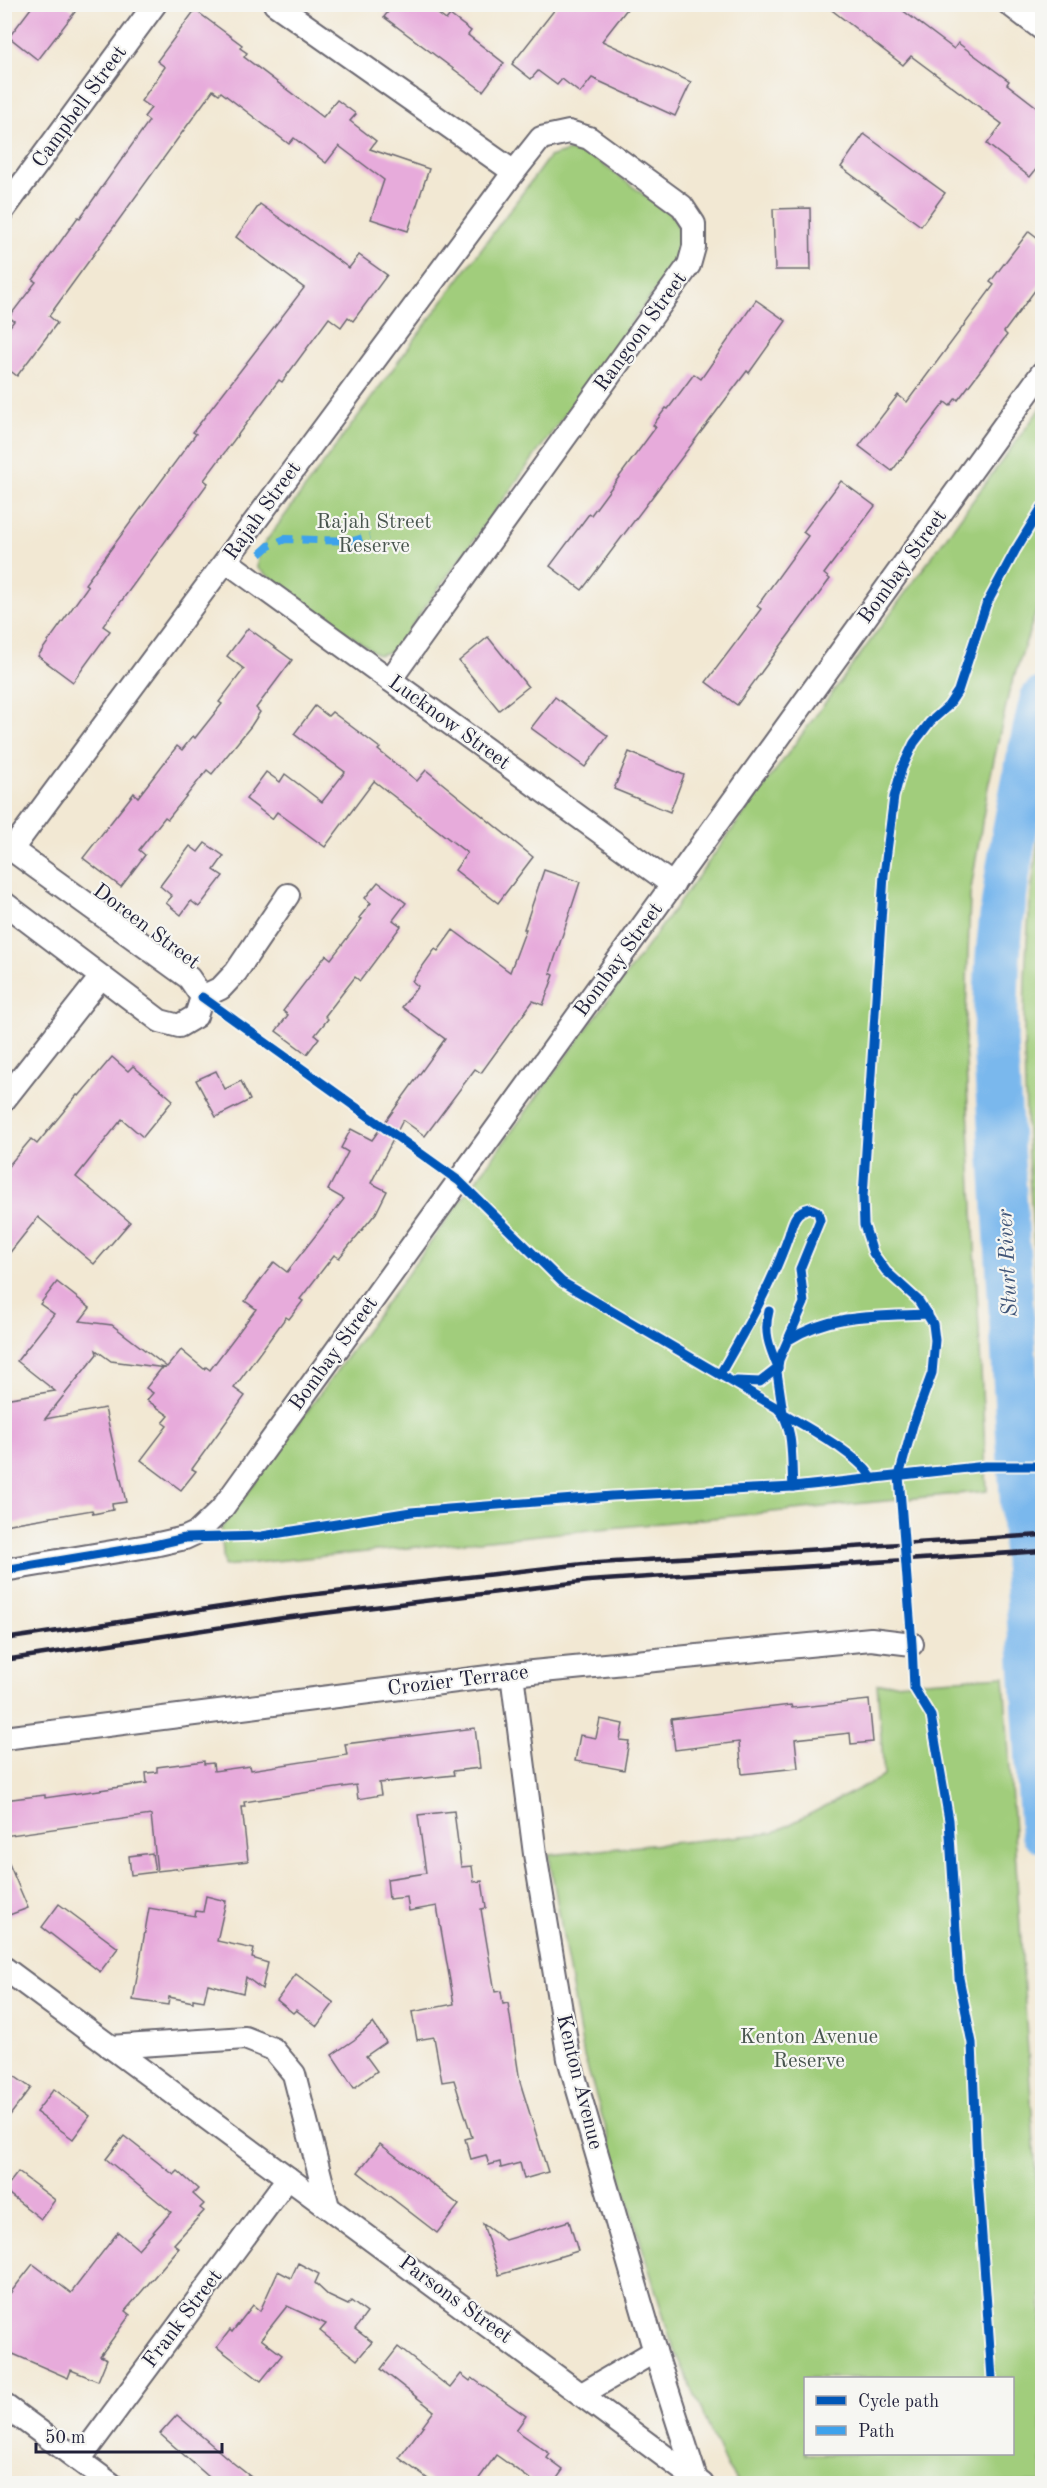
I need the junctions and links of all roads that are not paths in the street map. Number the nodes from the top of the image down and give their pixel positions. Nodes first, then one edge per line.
1 (155, 4) edge
2 (275, 4) edge
3 (1009, 4) edge
4 (1042, 29) edge
5 (514, 172) junction
6 (4, 209) edge
7 (1042, 373) edge
8 (226, 561) junction
9 (390, 680) junction
10 (8, 847) edge
11 (673, 885) junction
12 (288, 895) dead end
13 (4, 903) edge
14 (102, 977) junction
15 (202, 997) junction
16 (4, 1100) edge
17 (4, 1570) edge
18 (912, 1644) dead end
19 (512, 1674) junction
20 (4, 1738) edge
21 (4, 1968) edge
22 (110, 2047) junction
23 (288, 2178) junction
24 (328, 2207) junction
25 (655, 2351) junction
26 (582, 2394) junction
27 (4, 2405) edge
28 (79, 2460) junction
29 (699, 2481) edge
30 (111, 2484) edge

1 - 6 street, Campbell Street
2 - 5 street
3 - 4 street
5 - 8 street, Rajah Street
5 - 9 street, Rangoon Street
7 - 11 street, Bombay Street
8 - 9 street, Lucknow Street
8 - 10 street, Rajah Street
9 - 11 street, Lucknow Street
10 - 15 street, Doreen Street
11 - 17 street, Bombay Street
12 - 15 street
13 - 14 street, Doreen Street
14 - 15 street, Doreen Street
14 - 16 street
18 - 19 street, Crozier Terrace
19 - 20 street, Crozier Terrace
19 - 25 street, Kenton Avenue
21 - 22 street, Parsons Street
22 - 23 street, Parsons Street
22 - 24 street
23 - 24 street, Parsons Street
23 - 28 street, Frank Street
24 - 26 street, Parsons Street
25 - 26 street
25 - 29 street, Kenton Avenue
26 - 29 street, Parsons Street
27 - 28 street
28 - 30 street

